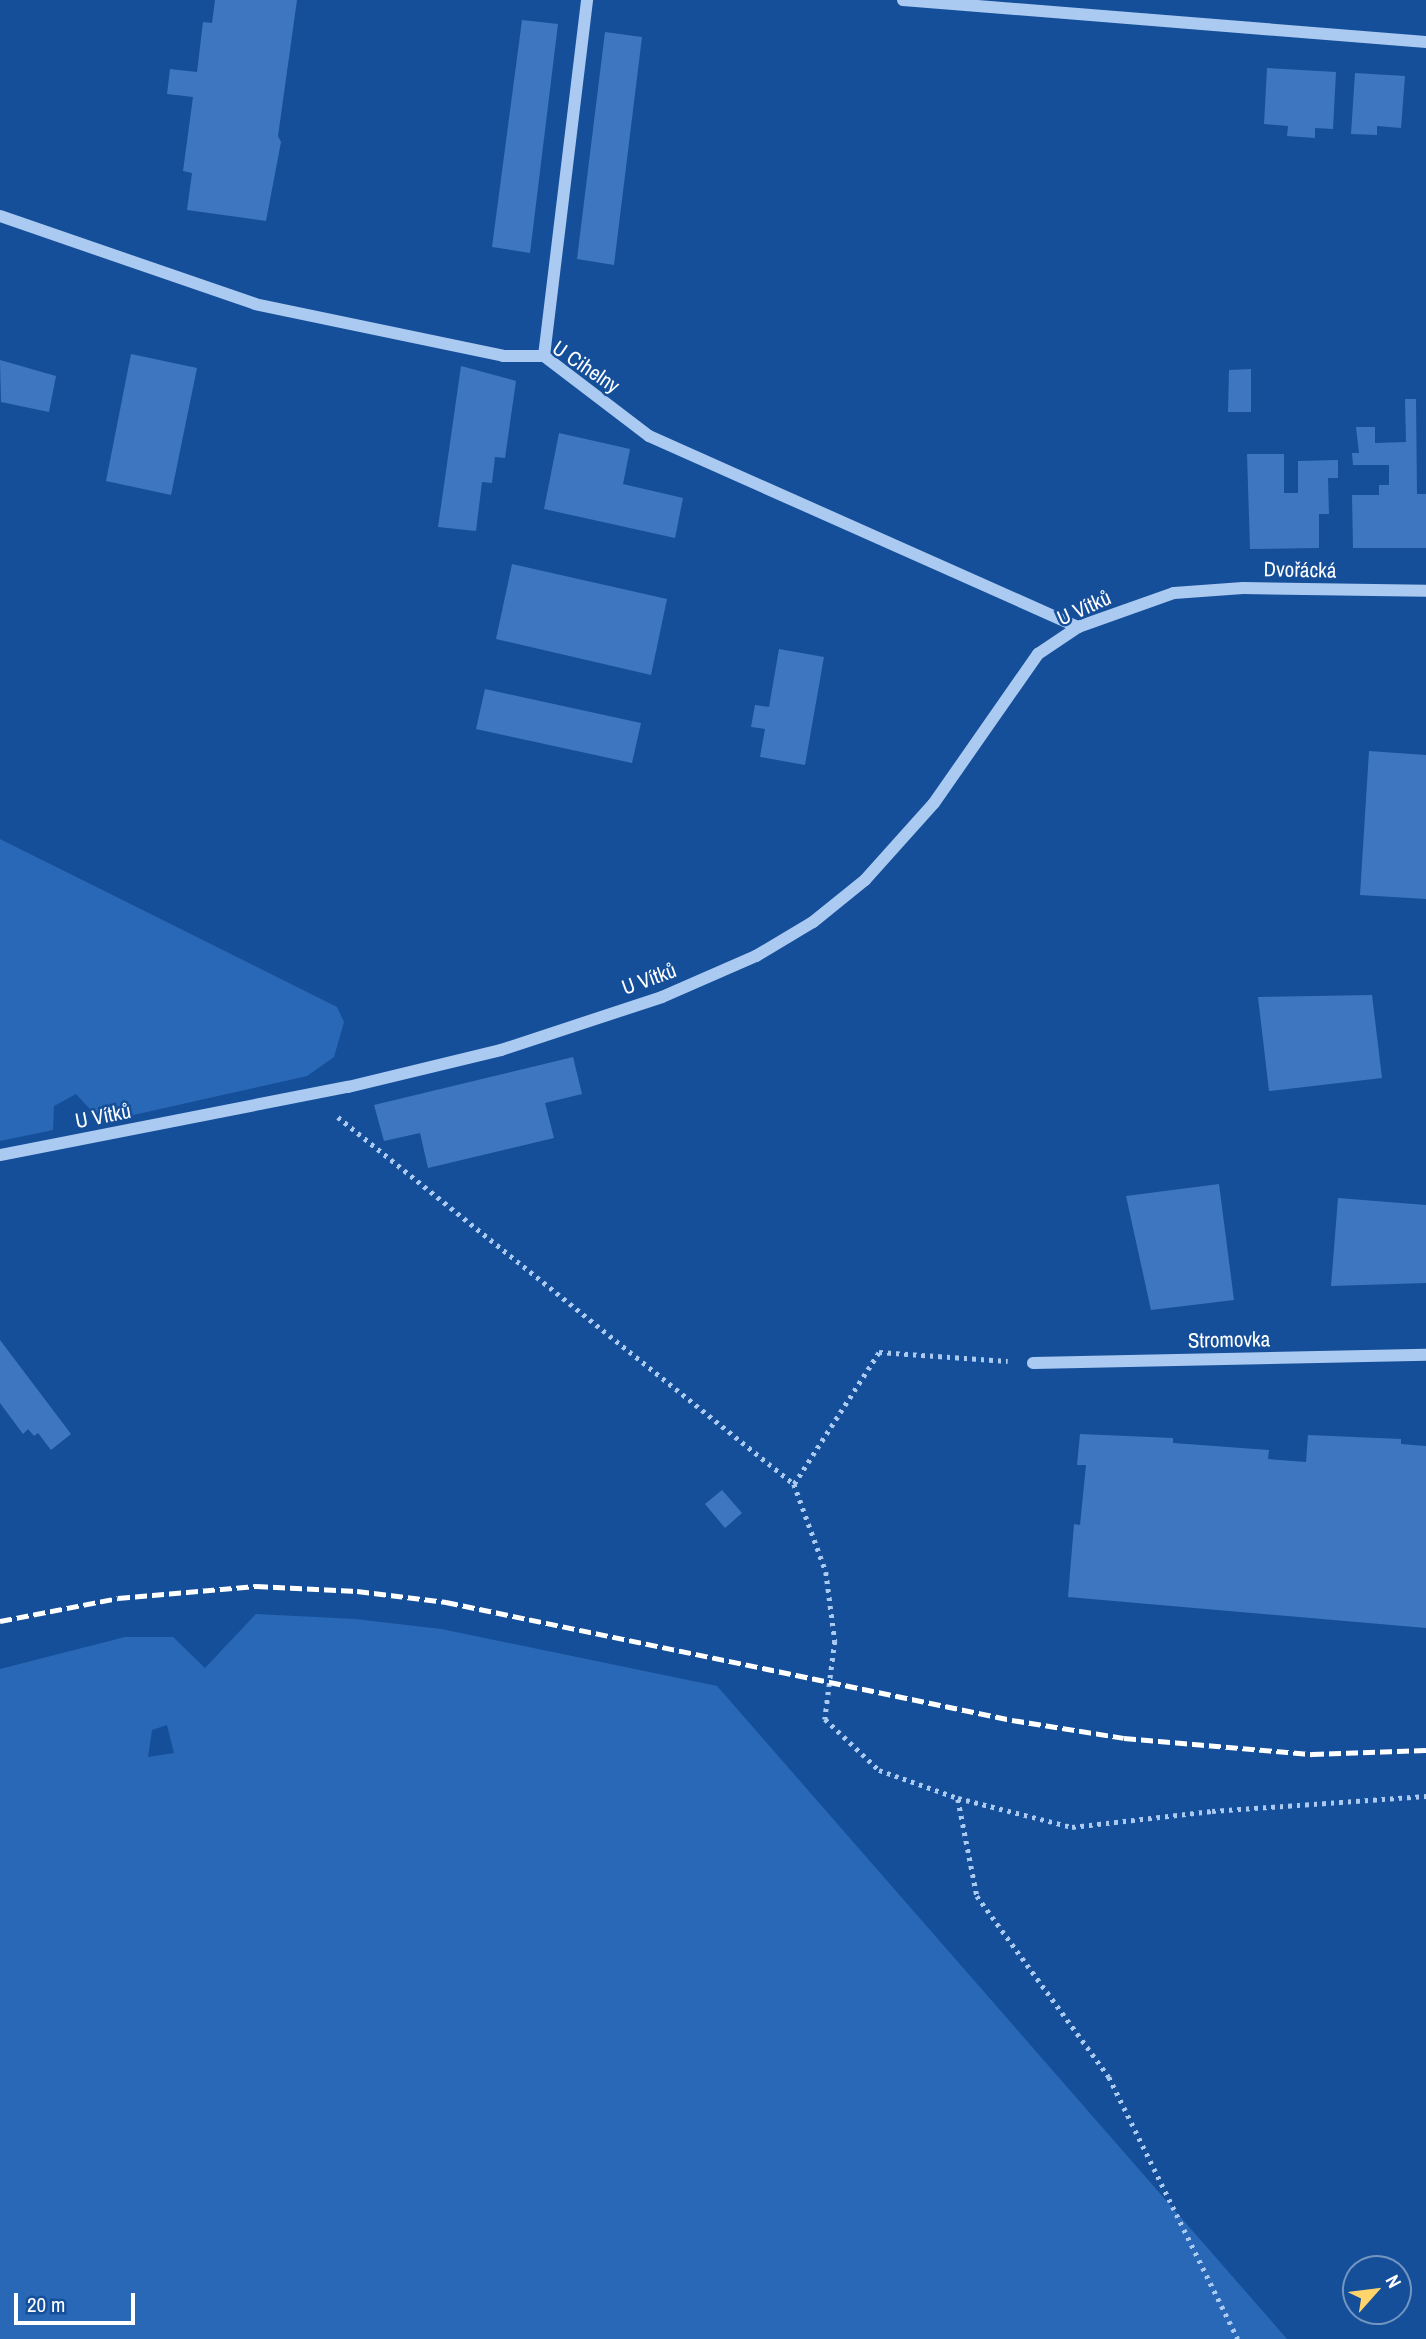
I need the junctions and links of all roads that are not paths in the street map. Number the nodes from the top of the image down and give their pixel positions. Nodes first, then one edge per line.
1 (587, 0) edge
2 (903, 0) edge
3 (1426, 42) edge
4 (0, 216) edge
5 (544, 356) junction
6 (1426, 591) edge
7 (1174, 593) joint
8 (1078, 627) junction
9 (0, 1155) edge
10 (1426, 1355) edge
11 (1033, 1363) road end

1 - 5 street
2 - 3 street
4 - 5 street, U Cihelny
5 - 8 street, U Cihelny
6 - 7 street, Dvořácká
7 - 8 street, U Vítků
8 - 9 street, U Vítků
10 - 11 street, Stromovka

